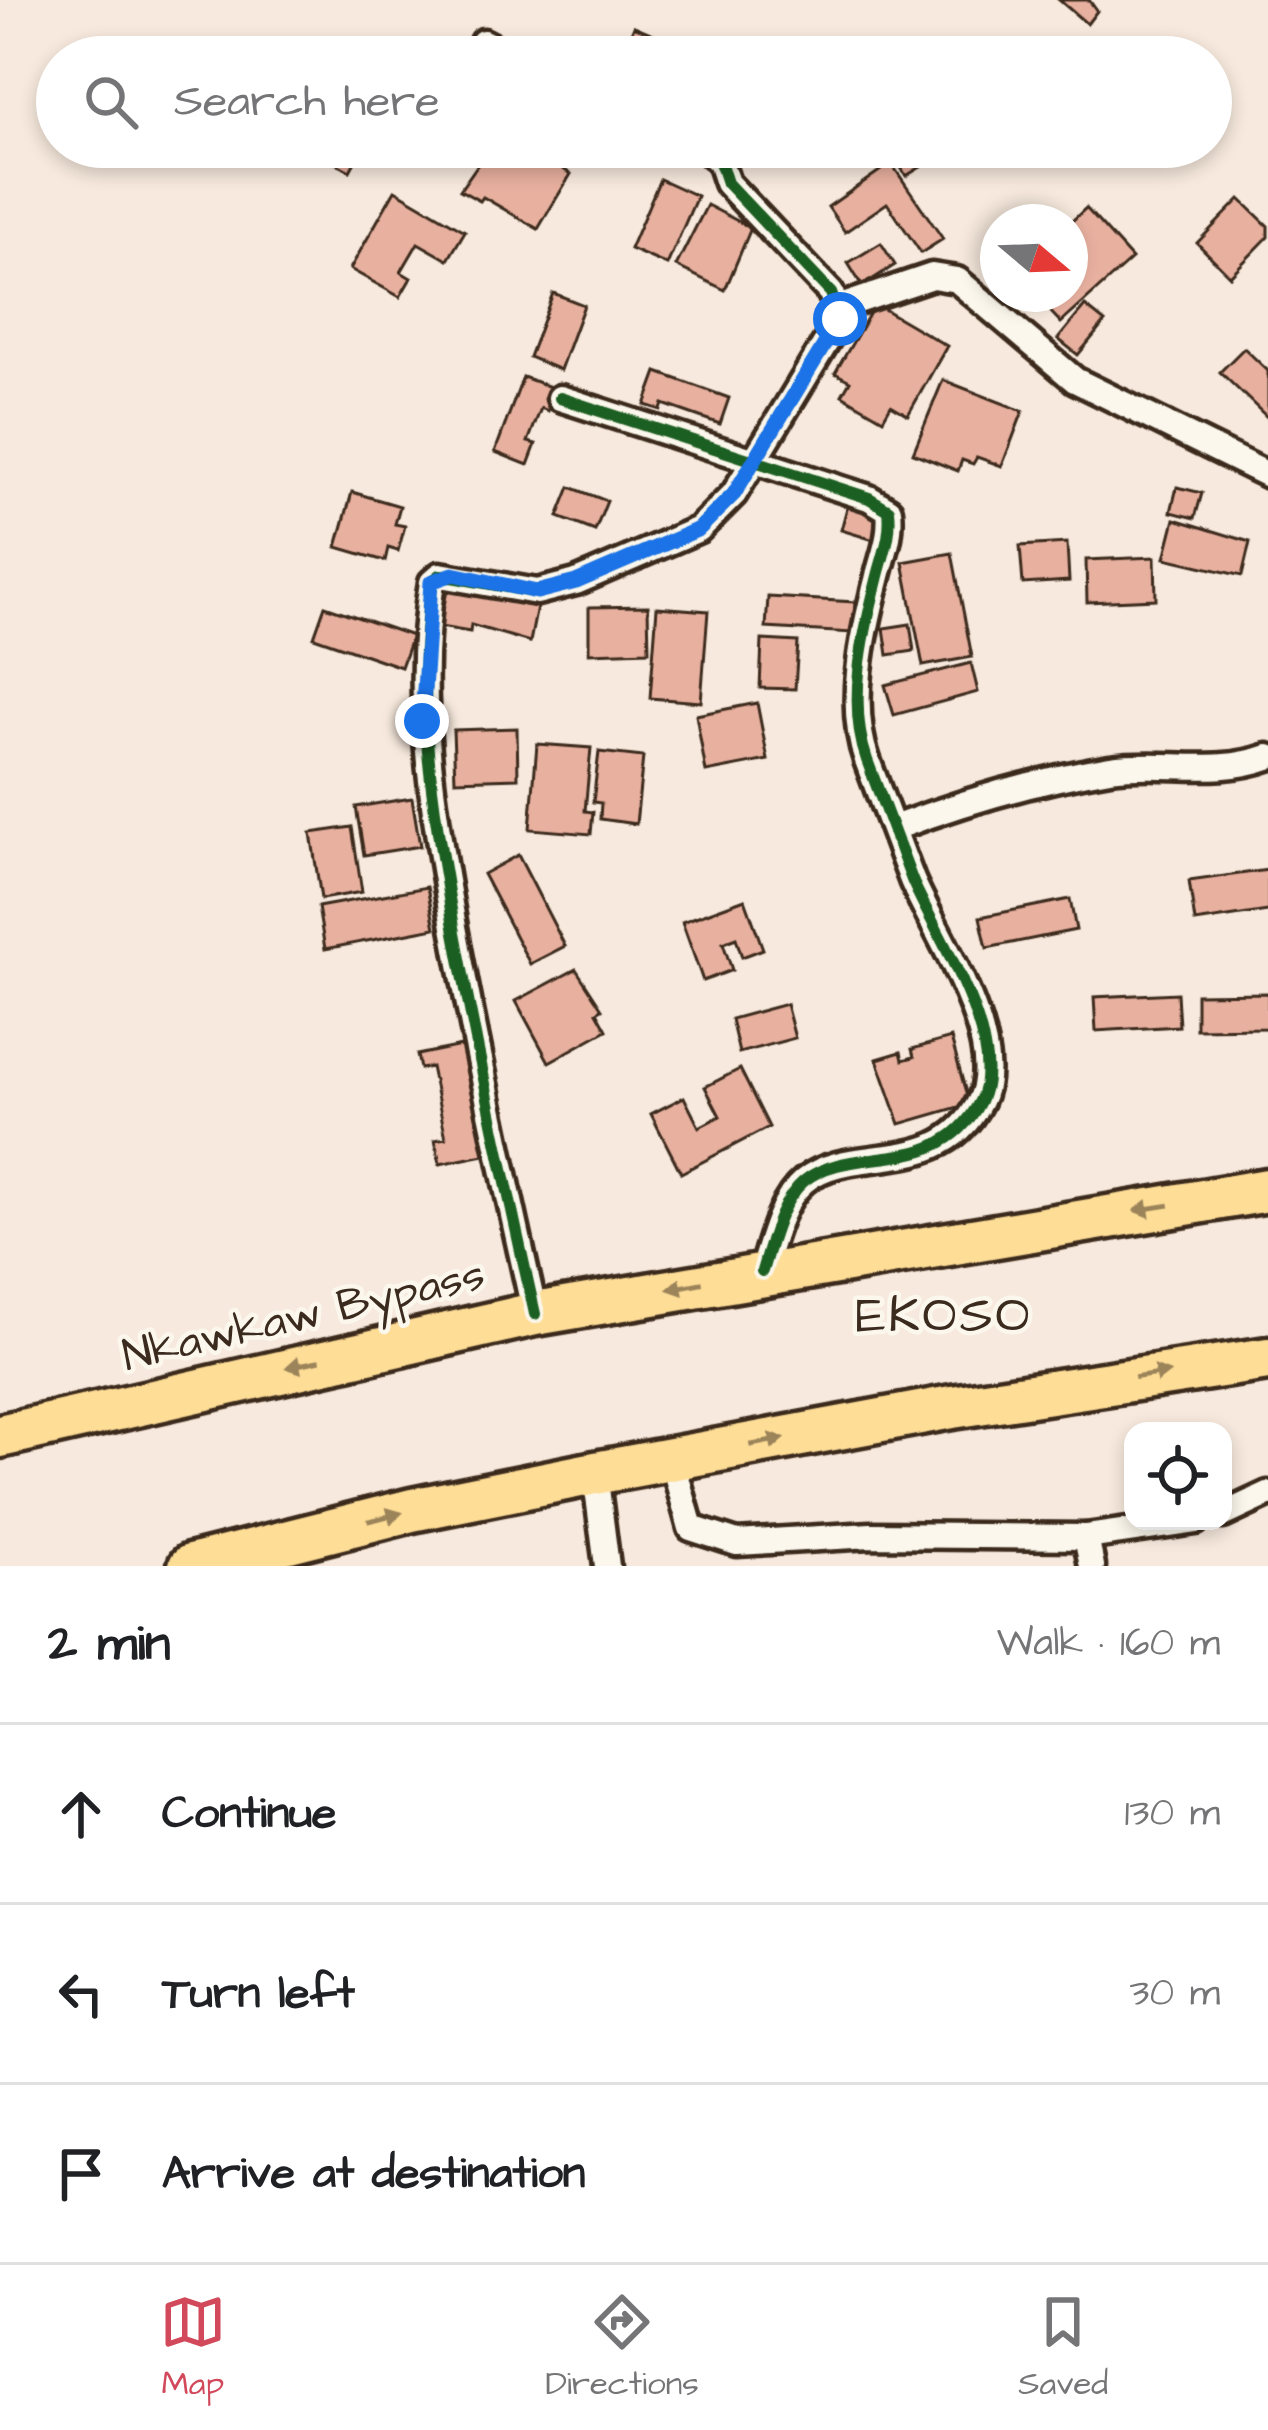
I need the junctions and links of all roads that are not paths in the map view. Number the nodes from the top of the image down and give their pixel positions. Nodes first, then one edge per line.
1 (722, 168) edge
2 (840, 307) junction
3 (560, 398) dead end
4 (752, 464) junction
5 (1268, 475) edge
6 (1268, 758) edge
7 (894, 828) junction
8 (1268, 1190) edge
9 (763, 1271) junction
10 (535, 1313) junction
11 (1268, 1359) edge
12 (0, 1436) edge
13 (672, 1460) junction
14 (595, 1473) junction
15 (1268, 1494) edge
16 (1232, 1511) edge
17 (1134, 1530) edge
18 (1086, 1537) junction
19 (190, 1566) edge
20 (607, 1566) edge
21 (1092, 1566) edge

1 - 2 street
2 - 4 street
2 - 5 street
3 - 4 street
4 - 7 street
4 - 10 street
6 - 7 street
7 - 9 street
8 -> 9 highway, Nkawkaw Bypass
9 -> 10 highway, Nkawkaw Bypass
10 -> 12 highway, Nkawkaw Bypass
13 -> 11 highway
13 - 14 highway
13 - 18 street
19 -> 14 highway
14 - 20 street
15 - 16 street
17 - 18 street
18 - 21 street

